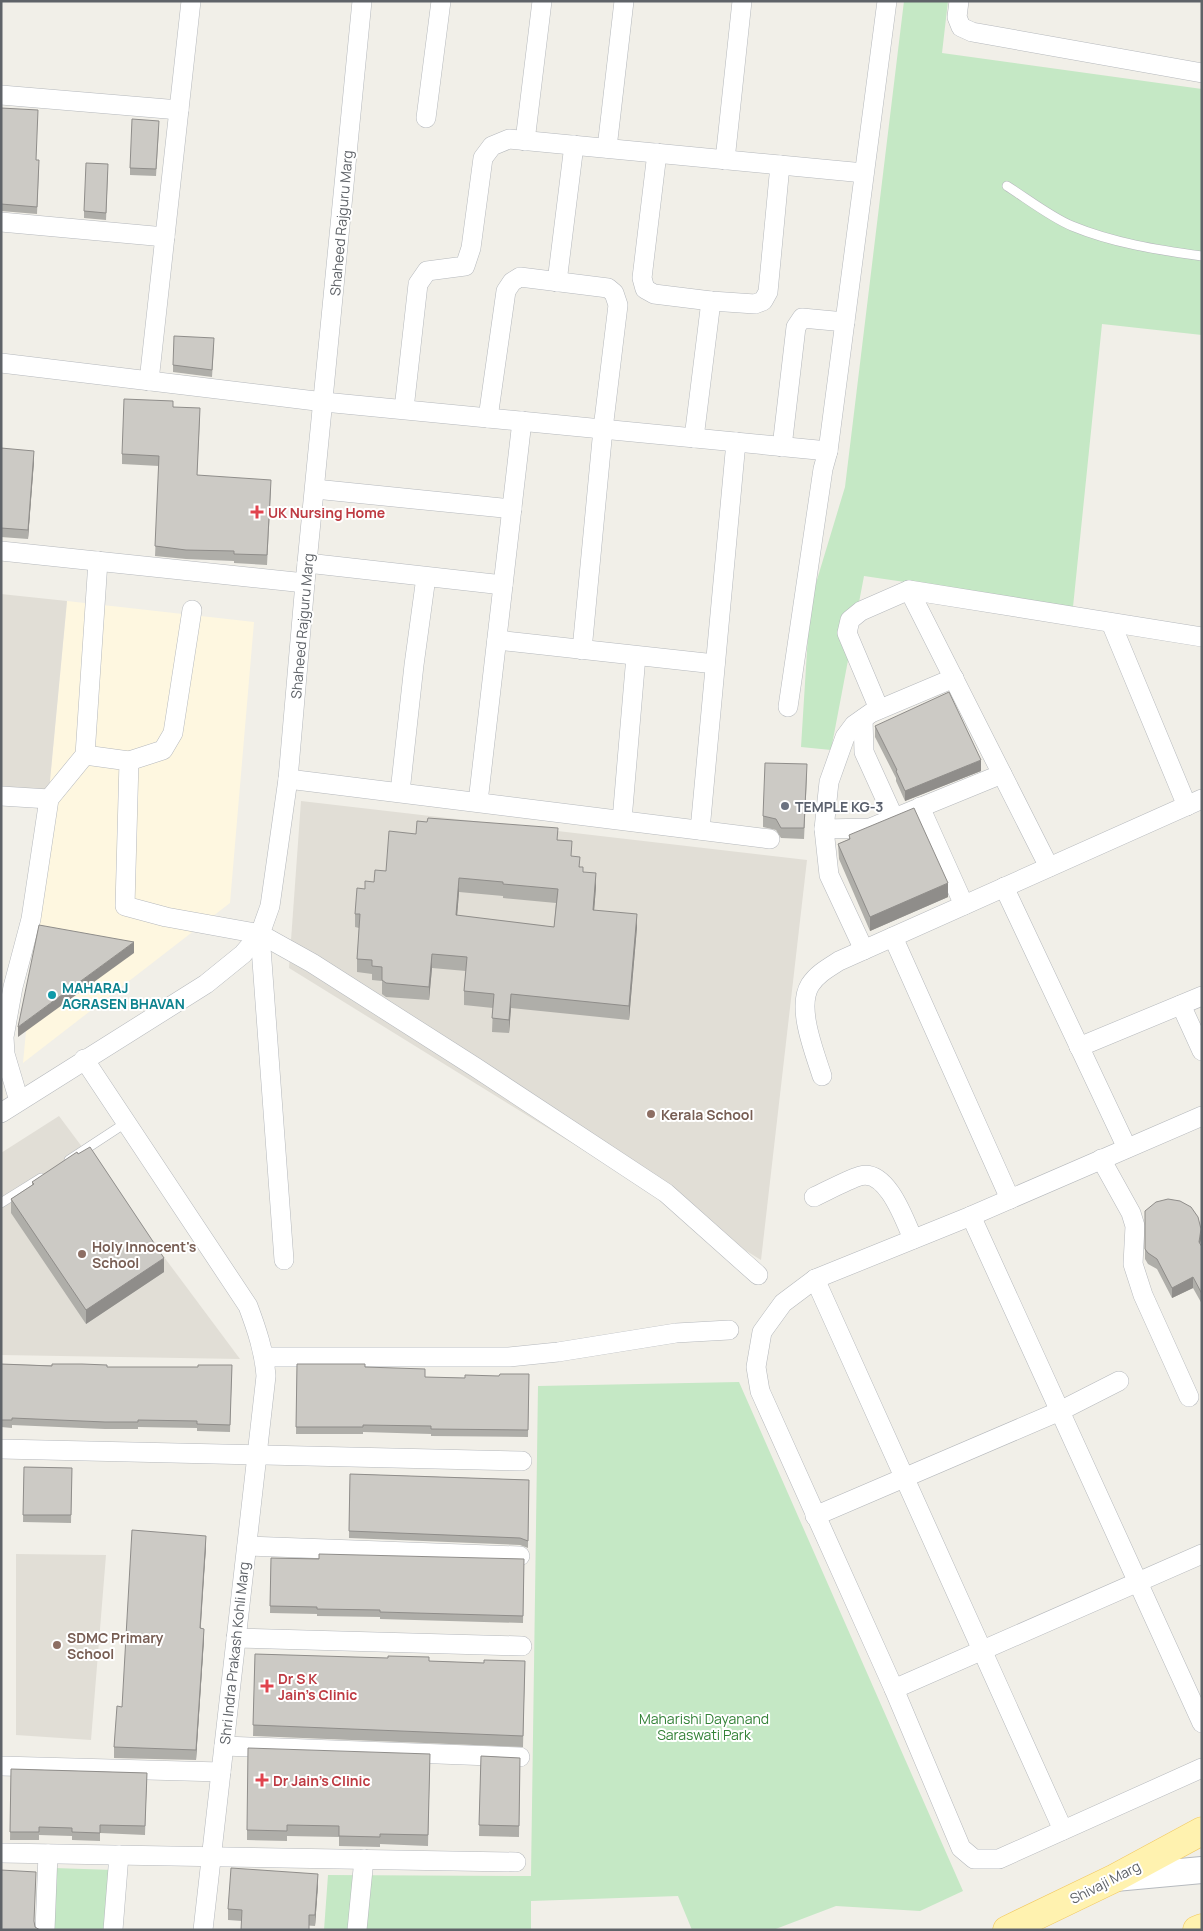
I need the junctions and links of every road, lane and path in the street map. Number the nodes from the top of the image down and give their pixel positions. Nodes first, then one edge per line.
1 (192, 1) edge
2 (362, 1) edge
3 (441, 1) edge
4 (542, 1) edge
5 (624, 1) edge
6 (742, 1) edge
7 (887, 1) edge
8 (959, 1) edge
9 (1202, 73) edge
10 (1, 95) edge
11 (179, 110) junction
12 (426, 118) dead end
13 (525, 141) junction
14 (574, 145) junction
15 (607, 148) junction
16 (657, 153) junction
17 (725, 160) junction
18 (780, 165) junction
19 (864, 173) junction
20 (1007, 186) dead end
21 (1, 222) edge
22 (165, 236) junction
23 (1202, 256) edge
24 (557, 282) junction
25 (711, 301) junction
26 (845, 322) junction
27 (1, 363) edge
28 (148, 381) junction
29 (324, 402) junction
30 (404, 409) junction
31 (488, 418) junction
32 (522, 421) junction
33 (603, 429) junction
34 (694, 438) junction
35 (736, 442) junction
36 (782, 447) junction
37 (828, 451) junction
38 (315, 489) junction
39 (512, 509) junction
40 (1, 551) edge
41 (98, 561) junction
42 (307, 563) junction
43 (426, 577) junction
44 (306, 583) junction
45 (503, 585) junction
46 (910, 590) junction
47 (192, 610) dead end
48 (1111, 623) junction
49 (1202, 638) edge
50 (497, 640) junction
51 (582, 650) junction
52 (636, 656) junction
53 (715, 664) junction
54 (954, 678) junction
55 (788, 707) dead end
56 (879, 709) junction
57 (863, 719) junction
58 (86, 755) junction
59 (129, 761) junction
60 (1002, 774) junction
61 (288, 778) junction
62 (400, 792) junction
63 (1, 796) edge
64 (49, 799) junction
65 (478, 802) junction
66 (1194, 802) edge
67 (920, 808) junction
68 (894, 818) junction
69 (622, 820) junction
70 (824, 829) junction
71 (700, 830) junction
72 (770, 839) dead end
73 (1048, 867) junction
74 (1004, 887) junction
75 (964, 905) junction
76 (260, 934) junction
77 (893, 936) junction
78 (864, 950) junction
79 (1202, 996) edge
80 (1181, 1005) junction
81 (1079, 1046) junction
82 (1202, 1051) edge
83 (84, 1059) junction
84 (822, 1076) dead end
85 (20, 1101) junction
86 (1, 1113) edge
87 (1202, 1116) edge
88 (127, 1122) junction
89 (1126, 1148) junction
90 (1101, 1160) junction
91 (814, 1196) dead end
92 (1010, 1199) junction
93 (1, 1204) edge
94 (971, 1216) junction
95 (913, 1239) junction
96 (284, 1260) dead end
97 (758, 1275) dead end
98 (815, 1279) junction
99 (729, 1330) dead end
100 (265, 1357) junction
101 (1119, 1381) dead end
102 (1189, 1397) dead end
103 (1060, 1411) junction
104 (1, 1449) edge
105 (257, 1455) junction
106 (522, 1460) dead end
107 (905, 1478) junction
108 (815, 1516) junction
109 (247, 1546) junction
110 (1202, 1554) edge
111 (520, 1556) dead end
112 (1138, 1582) junction
113 (236, 1638) junction
114 (522, 1646) dead end
115 (982, 1650) junction
116 (894, 1689) junction
117 (1202, 1723) edge
118 (224, 1746) junction
119 (520, 1757) edge
120 (1, 1766) edge
121 (1202, 1768) edge
122 (221, 1772) junction
123 (1063, 1830) junction
124 (1202, 1831) edge
125 (1, 1853) edge
126 (48, 1854) junction
127 (119, 1855) junction
128 (211, 1857) junction
129 (364, 1860) junction
130 (516, 1862) dead end
131 (1201, 1871) edge
132 (1114, 1878) junction
133 (1202, 1928) edge
134 (45, 1930) edge
135 (113, 1930) edge
136 (203, 1930) edge
137 (357, 1930) edge
138 (1007, 1930) edge
139 (1197, 1930) edge

1 - 11 street
2 - 29 street, Shaheed Rajguru Marg
3 - 12 street
4 - 13 street
5 - 15 street
6 - 17 street
7 - 19 street
8 - 9 street
10 - 11 street
11 - 22 street
13 - 14 street
13 - 30 street
14 - 15 street
14 - 24 street
15 - 16 street
16 - 17 street
16 - 25 street
17 - 18 street
18 - 19 street
18 - 25 street
19 - 26 street
20 - 23 lane
21 - 22 street
22 - 28 street
24 - 31 street
24 - 33 street
25 - 34 street
26 - 36 street
26 - 37 street
27 - 28 street
28 - 29 street
29 - 30 street
29 - 38 street, Shaheed Rajguru Marg
30 - 31 street
31 - 32 street
32 - 33 street
32 - 39 street
33 - 34 street
33 - 51 street
34 - 35 street
35 - 36 street
35 - 53 street
36 - 37 street
37 - 55 street
38 - 39 street
38 - 42 street, Shaheed Rajguru Marg
39 - 45 street
40 - 41 street
41 - 44 street
41 - 58 street
42 - 43 street
42 - 44 street, Shaheed Rajguru Marg
43 - 45 street
43 - 62 street
44 - 61 street, Shaheed Rajguru Marg
45 - 50 street
46 - 48 street
46 - 54 street
46 - 56 street
47 - 59 street
48 - 49 street
48 - 66 street
50 - 51 street
50 - 65 street
51 - 52 street
52 - 53 street
52 - 69 street
53 - 71 street
54 - 56 street
54 - 60 street
56 - 57 street
57 - 68 street
57 - 70 street
58 - 59 street
58 - 64 street
59 - 76 street
60 - 67 street
60 - 73 street
61 - 62 street
61 - 76 street, Shaheed Rajguru Marg
62 - 65 street
63 - 64 street
64 - 85 street
65 - 69 street
66 - 73 street
67 - 68 street
67 - 75 street
68 - 70 street
69 - 71 street
70 - 78 street
71 - 72 street
73 - 74 street
74 - 75 street
74 - 81 street
75 - 77 street
76 - 83 street, Shaheed Rajguru Marg
76 - 96 street
76 - 97 street
77 - 78 street
77 - 92 street
78 - 84 street
79 - 80 street
80 - 81 street
80 - 82 street
81 - 89 street
83 - 85 street, Shaheed Rajguru Marg
83 - 88 street, Shri Indra Prakash Kohli Marg
85 - 86 street, Shaheed Rajguru Marg
87 - 89 street
88 - 93 lane
88 - 100 street, Shri Indra Prakash Kohli Marg
89 - 90 street
90 - 92 street
90 - 102 street
91 - 95 street
92 - 94 street
94 - 95 street
94 - 103 street
95 - 98 street
98 - 107 street
98 - 108 street
99 - 100 street
100 - 105 street, Shri Indra Prakash Kohli Marg
101 - 103 street
103 - 107 street
103 - 112 street
104 - 105 street
105 - 106 street
105 - 109 street, Shri Indra Prakash Kohli Marg
107 - 108 street
107 - 115 street
108 - 116 street
109 - 111 street
109 - 113 street, Shri Indra Prakash Kohli Marg
110 - 112 street
112 - 115 street
112 - 117 street
113 - 114 street
113 - 118 street, Shri Indra Prakash Kohli Marg
115 - 116 street
115 - 123 street
116 - 123 street
118 - 119 street
118 - 122 street, Shri Indra Prakash Kohli Marg
120 - 122 street
121 - 123 street
122 - 128 street, Shri Indra Prakash Kohli Marg
124 - 132 main road, Shivaji Marg
125 - 126 street
126 - 127 street
126 - 134 street
127 - 128 street
127 - 135 street
128 - 129 street
128 - 136 street, Shri Indra Prakash Kohli Marg
129 - 130 street
129 - 137 street
131 - 132 main road
132 - 138 main road, Shivaji Marg
133 - 139 main road

